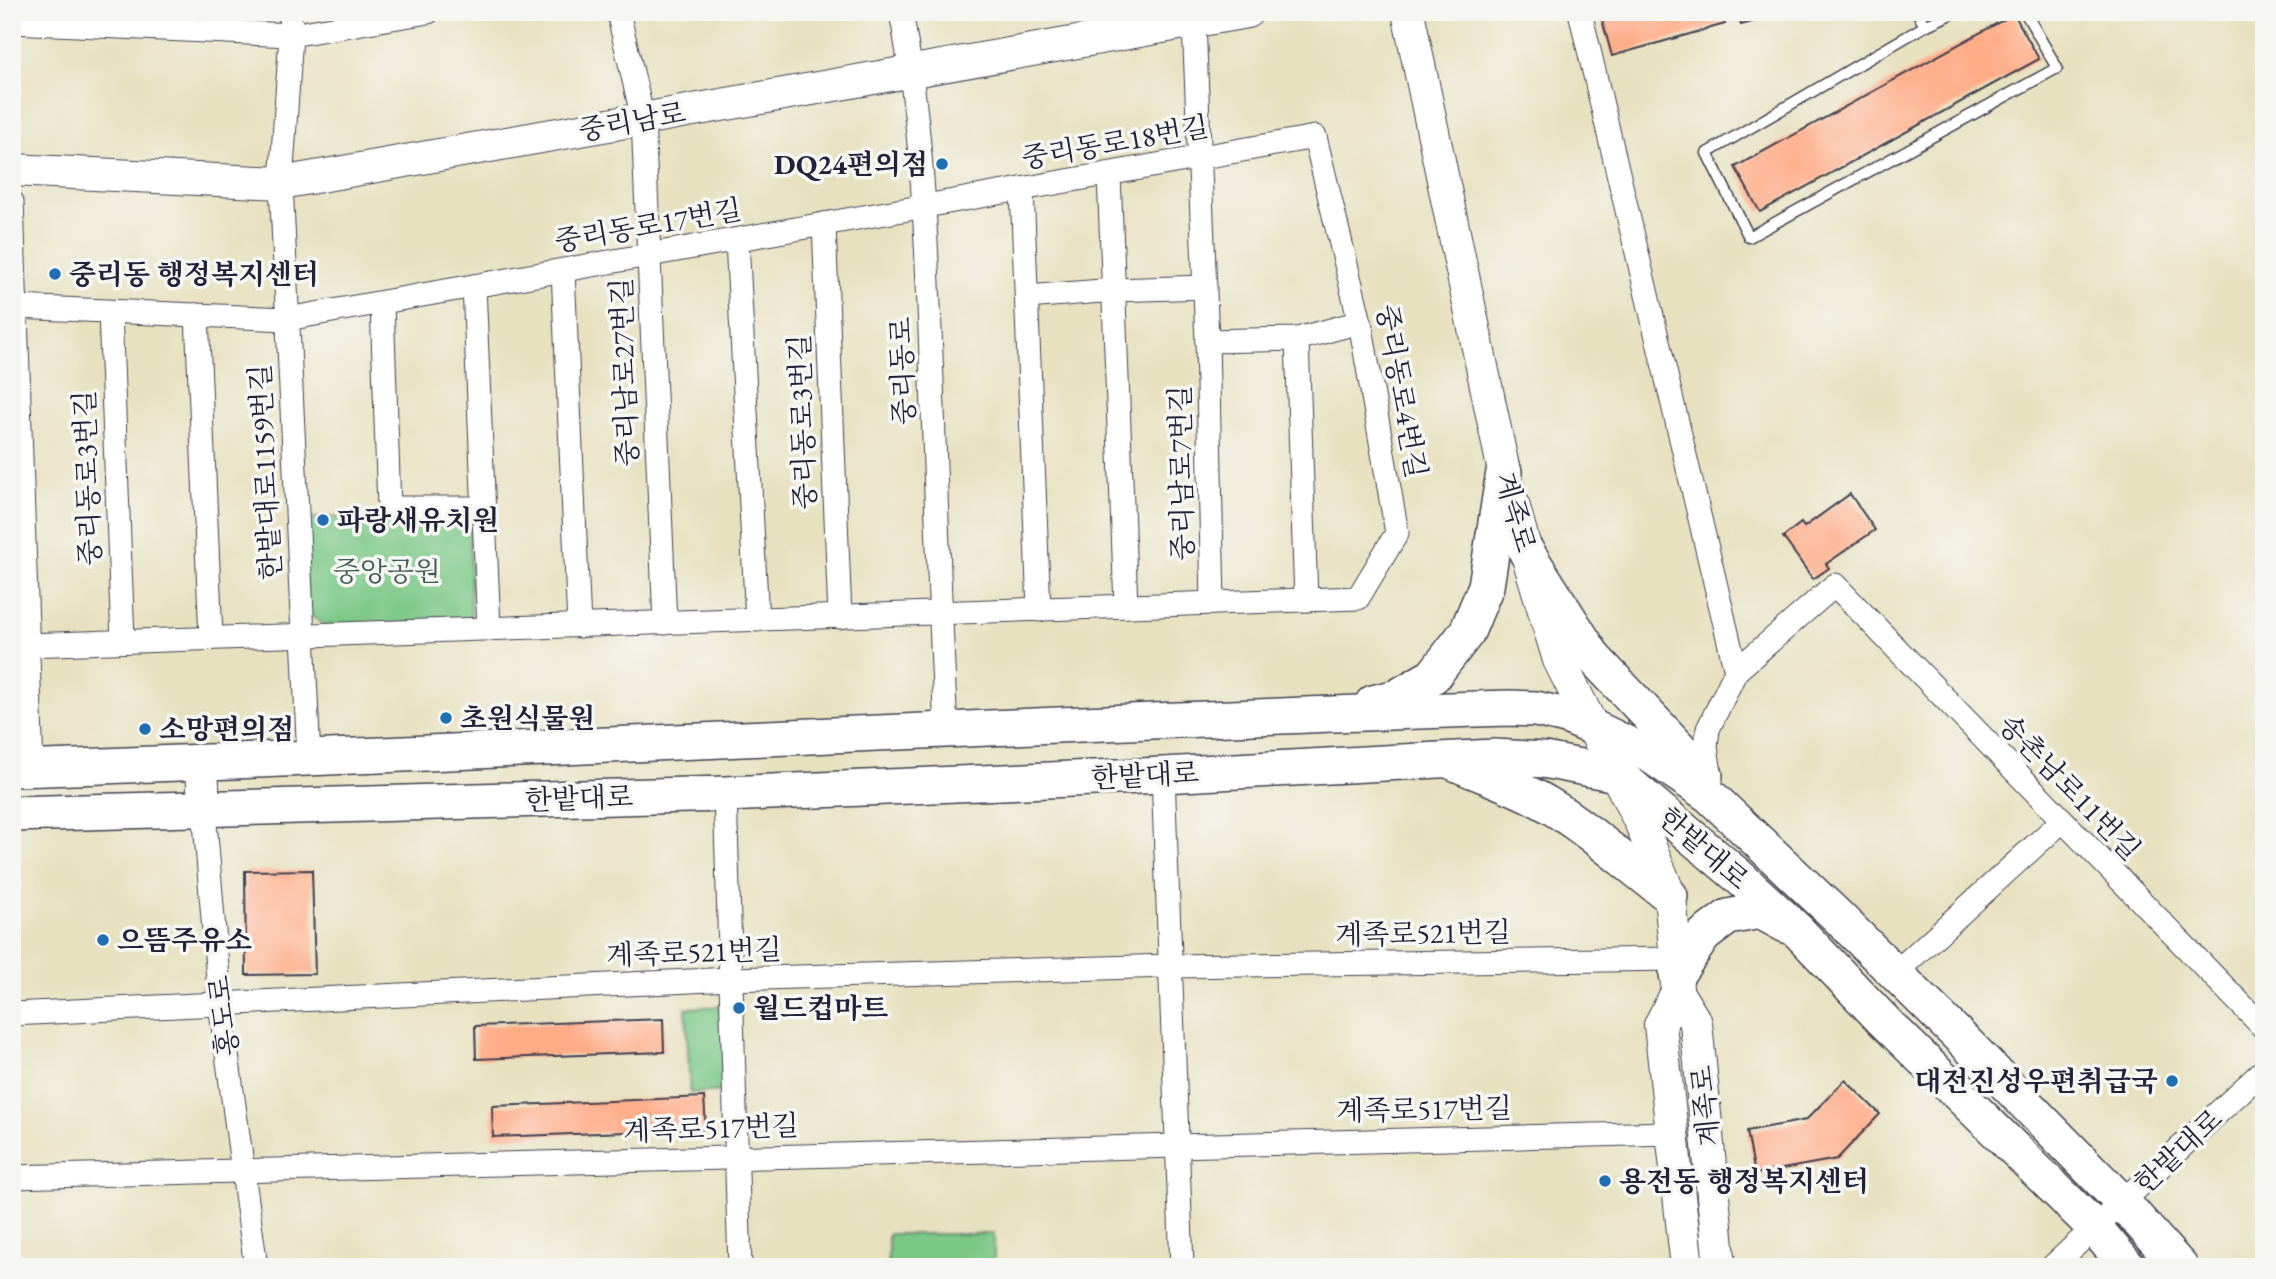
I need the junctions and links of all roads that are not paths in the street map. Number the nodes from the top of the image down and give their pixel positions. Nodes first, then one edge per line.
1 (290, 12) edge
2 (428, 12) edge
3 (618, 12) edge
4 (901, 12) edge
5 (1247, 12) edge
6 (1408, 12) edge
7 (1580, 12) edge
8 (1917, 12) edge
9 (1955, 12) edge
10 (2025, 12) edge
11 (399, 15) edge
12 (1193, 17) edge
13 (80, 19) edge
14 (181, 21) edge
15 (12, 22) edge
16 (1925, 26) junction
17 (291, 35) junction
18 (912, 72) junction
19 (643, 119) junction
20 (1315, 137) joint
21 (1200, 158) junction
22 (12, 170) edge
23 (1110, 174) junction
24 (281, 183) junction
25 (1022, 189) junction
26 (12, 202) edge
27 (926, 206) junction
28 (824, 224) junction
29 (737, 240) junction
30 (649, 255) junction
31 (563, 271) junction
32 (474, 286) junction
33 (1205, 287) junction
34 (1114, 290) junction
35 (1027, 298) junction
36 (382, 303) junction
37 (16, 307) junction
38 (110, 312) junction
39 (197, 315) junction
40 (287, 319) junction
41 (1360, 321) junction
42 (1297, 338) junction
43 (1208, 341) junction
44 (15, 363) edge
45 (1504, 472) junction
46 (483, 508) junction
47 (17, 524) edge
48 (1526, 551) junction
49 (1307, 600) junction
50 (1213, 603) junction
51 (1126, 606) junction
52 (1039, 610) junction
53 (940, 614) junction
54 (840, 617) junction
55 (757, 620) junction
56 (665, 623) junction
57 (579, 626) junction
58 (489, 629) junction
59 (302, 635) junction
60 (211, 638) junction
61 (123, 641) junction
62 (26, 645) junction
63 (1737, 670) junction
64 (1278, 715) junction
65 (1592, 727) junction
66 (946, 729) junction
67 (309, 758) junction
68 (1446, 760) junction
69 (202, 763) junction
70 (22, 769) edge
71 (1617, 774) junction
72 (1163, 775) junction
73 (1711, 781) junction
74 (725, 794) junction
75 (204, 810) junction
76 (12, 814) edge
77 (2062, 821) junction
78 (1766, 850) junction
79 (1670, 897) junction
80 (1799, 932) junction
81 (1170, 966) junction
82 (1895, 973) junction
83 (1677, 975) junction
84 (730, 979) junction
85 (220, 1003) junction
86 (12, 1014) edge
87 (2264, 1028) edge
88 (2264, 1070) edge
89 (1671, 1133) junction
90 (1179, 1144) junction
91 (736, 1157) junction
92 (244, 1170) junction
93 (12, 1177) edge
94 (2122, 1202) junction
95 (2095, 1228) junction
96 (256, 1267) edge
97 (740, 1267) edge
98 (1182, 1267) edge
99 (1687, 1267) edge
100 (1720, 1267) edge
101 (2052, 1267) edge
102 (2128, 1267) edge
103 (2180, 1267) edge

1 - 17 street, 한밭대로1159번길
2 - 11 street
3 - 19 street, 중리남로27번길
4 - 18 street, 중리동로
5 - 12 main road, 중리남로
6 - 45 main road, 계족로
7 - 63 street
8 - 16 lane
9 - 16 lane
10 - 16 lane
11 - 17 street
12 - 18 main road, 중리남로
12 - 21 street, 중리남로7번길
13 - 14 street
13 - 15 street
14 - 17 street
17 - 24 street, 한밭대로1159번길
18 - 19 main road, 중리남로
18 - 27 street, 중리동로
19 - 24 main road, 중리남로
19 - 30 street, 중리남로27번길
20 - 21 street, 중리동로18번길
20 - 41 street, 중리동로4번길
21 - 23 street, 중리동로18번길
21 - 33 street, 중리남로7번길
22 - 24 main road, 중리남로
23 - 25 street, 중리동로18번길
23 - 34 street
24 - 40 street, 한밭대로1159번길
25 - 27 street, 중리동로18번길
25 - 35 street
26 - 37 street
27 - 28 street, 중리동로17번길
27 - 53 street, 중리동로
28 - 29 street, 중리동로17번길
28 - 54 street, 중리동로3번길
29 - 30 street, 중리동로17번길
29 - 55 street, 중리동로3번길
30 - 31 street, 중리동로17번길
30 - 56 street, 중리남로27번길
31 - 32 street, 중리동로17번길
31 - 57 street
32 - 36 street, 중리동로17번길
32 - 46 street
33 - 34 street
33 - 43 street, 중리남로7번길
34 - 35 street
34 - 51 street
35 - 52 street
36 - 40 street, 중리동로17번길
36 - 46 street
37 - 38 street, 중리동로17번길
37 - 44 street
38 - 39 street, 중리동로17번길
38 - 61 street, 중리동로3번길
39 - 40 street, 중리동로17번길
39 - 60 street
40 - 59 street, 한밭대로1159번길
41 - 42 street
41 - 49 street, 중리동로4번길
42 - 43 street
42 - 49 street
43 - 50 street, 중리남로7번길
44 - 47 street
45 - 48 main road, 계족로
45 - 64 main road
46 - 58 street
47 - 62 street
48 - 65 main road, 계족로
48 - 73 main road
49 - 50 street, 중리동로4번길
50 - 51 street, 중리동로4번길
51 - 52 street, 중리동로4번길
52 - 53 street, 중리동로4번길
53 - 54 street
53 - 66 street, 중리동로
54 - 55 street
55 - 56 street
56 - 57 street
57 - 58 street
58 - 59 street
59 - 60 street
59 - 67 street, 한밭대로1159번길
60 - 61 street
61 - 62 street
62 - 70 street
63 - 73 street
63 - 77 street, 송촌남로11번길
64 - 65 main road, 한밭대로
64 - 66 main road, 한밭대로
65 - 71 main road, 계족로
65 - 78 main road, 한밭대로
66 - 67 main road, 한밭대로
67 - 69 main road, 한밭대로
68 - 71 main road, 한밭대로
68 - 72 main road, 한밭대로
68 - 79 main road
69 - 70 main road, 한밭대로
69 - 75 main road, 홍도로
71 - 79 main road, 계족로
71 - 80 main road, 한밭대로
72 - 74 main road, 한밭대로
72 - 81 street
73 - 78 main road
74 - 75 main road, 한밭대로
74 - 84 street
75 - 76 main road, 한밭대로
75 - 85 street, 홍도로
77 - 82 street
77 - 87 street, 송촌남로11번길
78 - 82 main road, 한밭대로
79 - 83 main road, 계족로
80 - 83 main road
80 - 95 main road, 한밭대로
81 - 83 street, 계족로521번길
81 - 84 street, 계족로521번길
81 - 90 street
82 - 94 main road, 한밭대로
83 - 89 main road, 계족로
83 - 100 main road, 계족로
84 - 85 street, 계족로521번길
84 - 91 street
85 - 86 street, 계족로521번길
85 - 92 street, 홍도로
88 - 94 street, 한밭대로
89 - 90 street, 계족로517번길
89 - 99 main road, 계족로
90 - 91 street, 계족로517번길
90 - 98 street
91 - 92 street, 계족로517번길
91 - 97 street
92 - 93 street, 계족로517번길
92 - 96 street, 홍도로
94 - 95 street, 한밭대로
94 - 103 main road, 한밭대로
95 - 101 street, 한밭대로
95 - 102 main road, 한밭대로

